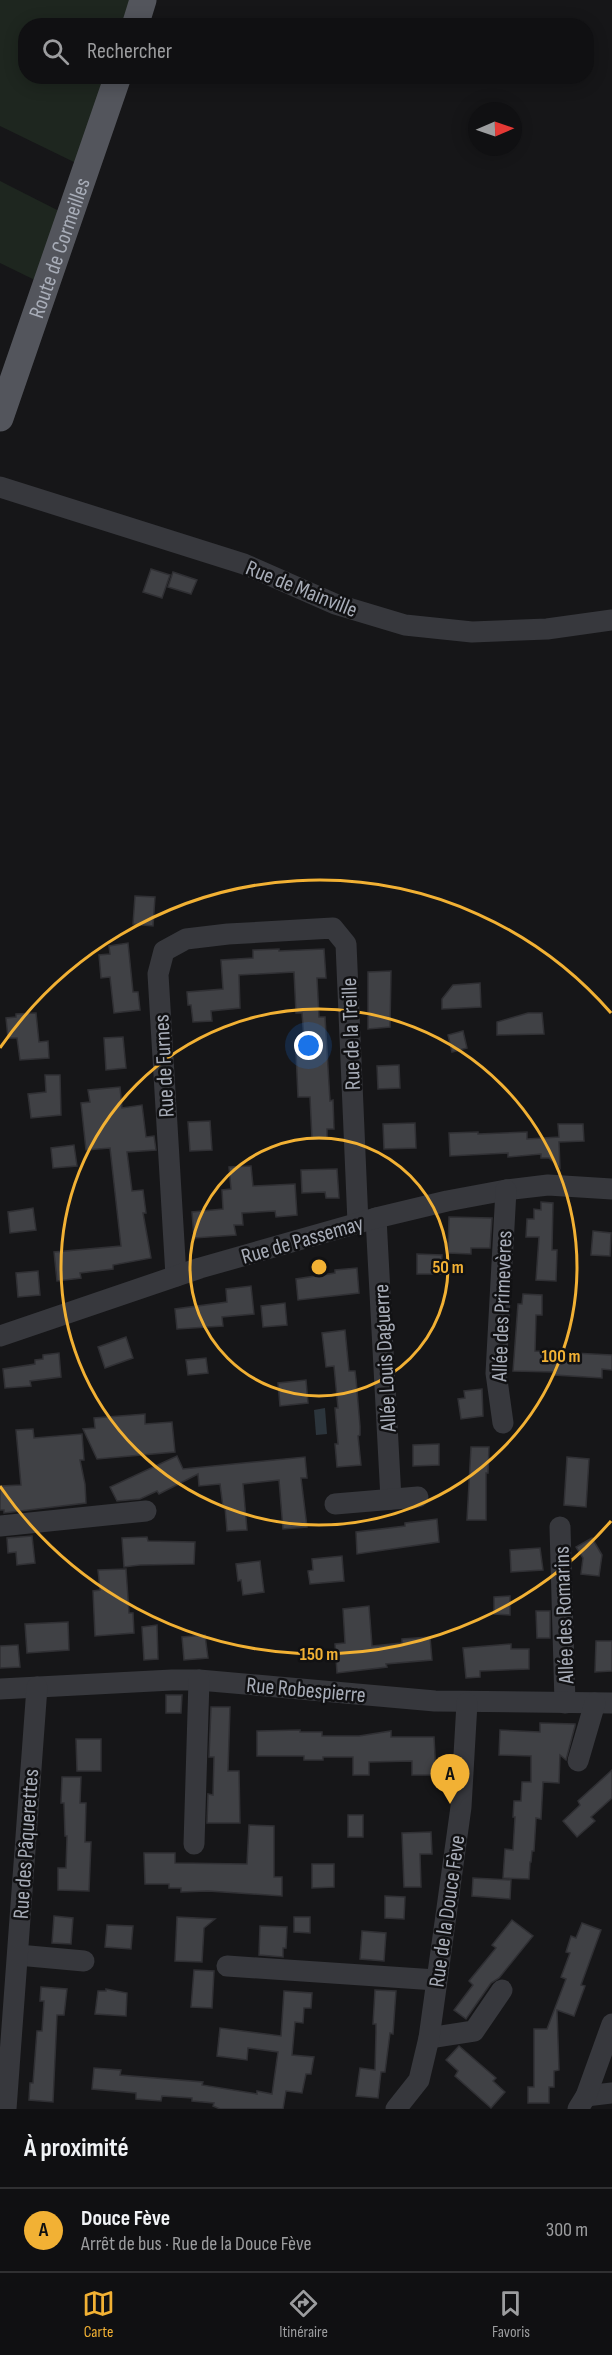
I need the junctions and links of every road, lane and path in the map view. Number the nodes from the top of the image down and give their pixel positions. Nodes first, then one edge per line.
1 (143, 0) edge
2 (137, 18) edge
3 (115, 84) edge
4 (0, 418) edge
5 (0, 487) edge
6 (612, 620) edge
7 (256, 932) joint
8 (612, 1189) edge
9 (506, 1190) junction
10 (367, 1220) junction
11 (176, 1276) junction
12 (0, 1336) edge
13 (503, 1423) dead end
14 (418, 1497) dead end
15 (391, 1499) junction
16 (335, 1504) dead end
17 (146, 1511) dead end
18 (0, 1526) edge
19 (560, 1527) dead end
20 (199, 1680) junction
21 (37, 1687) junction
22 (0, 1689) edge
23 (467, 1703) junction
24 (565, 1703) junction
25 (603, 1703) edge
26 (578, 1761) dead end
27 (194, 1844) dead end
28 (18, 1955) junction
29 (84, 1961) dead end
30 (227, 1966) dead end
31 (436, 1980) junction
32 (8, 1984) edge
33 (502, 1990) dead end
34 (612, 2024) edge
35 (429, 2038) junction
36 (612, 2093) edge
37 (582, 2102) edge
38 (6, 2109) edge
39 (396, 2109) edge

1 - 2 main road
3 - 4 main road, Route de Cormeilles
5 - 6 street, Rue de Mainville
7 - 10 street, Rue de la Treille
7 - 11 street, Rue de Furnes
8 - 9 street, Rue de Passemay
9 - 10 street, Rue de Passemay
9 - 13 street, Allée des Primevères
10 - 11 street, Rue de Passemay
10 - 15 street, Allée Louis Daguerre
11 - 12 street, Rue de Passemay
14 - 15 street
15 - 16 street
17 - 18 street
19 - 24 street, Allée des Romarins
20 - 21 street, Rue Robespierre
20 - 23 street, Rue Robespierre
20 - 27 street
21 - 22 street, Rue Robespierre
21 - 28 street, Rue des Pâquerettes
23 - 24 street, Rue Robespierre
23 - 31 street, Rue de la Douce Fève
24 - 25 street, Rue Robespierre
25 - 26 street
28 - 29 street
28 - 32 street, Rue des Pâquerettes
30 - 31 street
31 - 35 street, Rue de la Douce Fève
32 - 38 street, Rue des Pâquerettes
33 - 35 street
34 - 37 street
35 - 39 street, Rue de la Douce Fève
36 - 37 street

